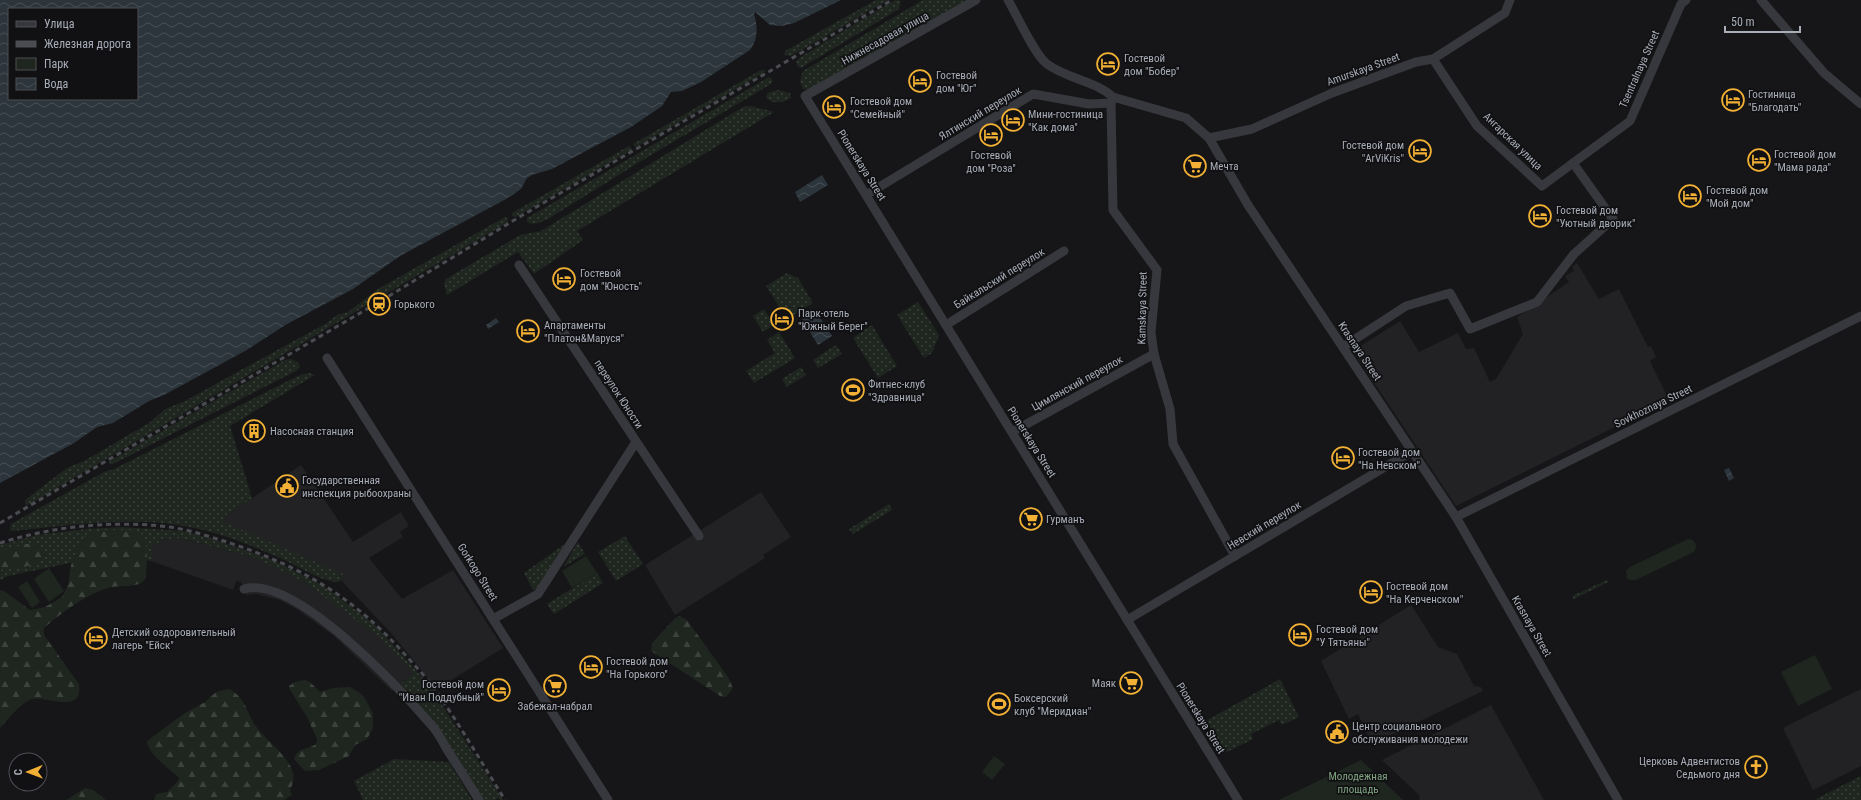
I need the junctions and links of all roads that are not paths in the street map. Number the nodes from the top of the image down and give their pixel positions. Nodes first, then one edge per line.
1 (976, 0) edge
2 (1008, 0) edge
3 (1510, 0) edge
4 (1686, 0) edge
5 (1762, 0) edge
6 (1433, 59) junction
7 (805, 96) joint
8 (1112, 100) junction
9 (1861, 104) edge
10 (1209, 138) junction
11 (1573, 162) junction
12 (866, 195) junction
13 (1064, 251) dead end
14 (519, 265) dead end
15 (1861, 316) edge
16 (946, 325) junction
17 (1343, 348) junction
18 (1154, 354) junction
19 (327, 358) dead end
20 (1012, 432) junction
21 (636, 442) junction
22 (1412, 451) junction
23 (1456, 517) junction
24 (699, 536) dead end
25 (1235, 556) junction
26 (244, 589) dead end
27 (493, 619) junction
28 (1127, 620) junction
29 (479, 800) edge
30 (608, 800) edge
31 (1238, 800) edge
32 (1618, 800) edge

1 - 7 street, Нижнесадовая улица
2 - 8 street, Krasnaya Street
3 - 6 street, Amurskaya Street
4 - 11 street, Tsentralnaya Street
5 - 9 street
6 - 10 street, Amurskaya Street
6 - 11 street, Ангарская улица
7 - 12 street, Pionerskaya Street
8 - 10 street, Krasnaya Street
8 - 12 street, Ялтинский переулок
8 - 18 street, Kamskaya Street
10 - 17 street, Krasnaya Street
11 - 17 street
12 - 16 street, Pionerskaya Street
13 - 16 street, Байкальский переулок
14 - 21 street, переулок Юности
15 - 23 street, Sovkhoznaya Street
16 - 20 street, Pionerskaya Street
17 - 22 street, Krasnaya Street
18 - 20 street, Цимлянский переулок
18 - 25 street, Kamskaya Street
19 - 27 street, Gorkogo Street
20 - 28 street, Pionerskaya Street
21 - 24 street, переулок Юности
21 - 27 street
22 - 23 street, Krasnaya Street
22 - 25 street, Невский переулок
23 - 32 street, Krasnaya Street
25 - 28 street, Невский переулок
26 - 29 street
27 - 30 street, Gorkogo Street
28 - 31 street, Pionerskaya Street

